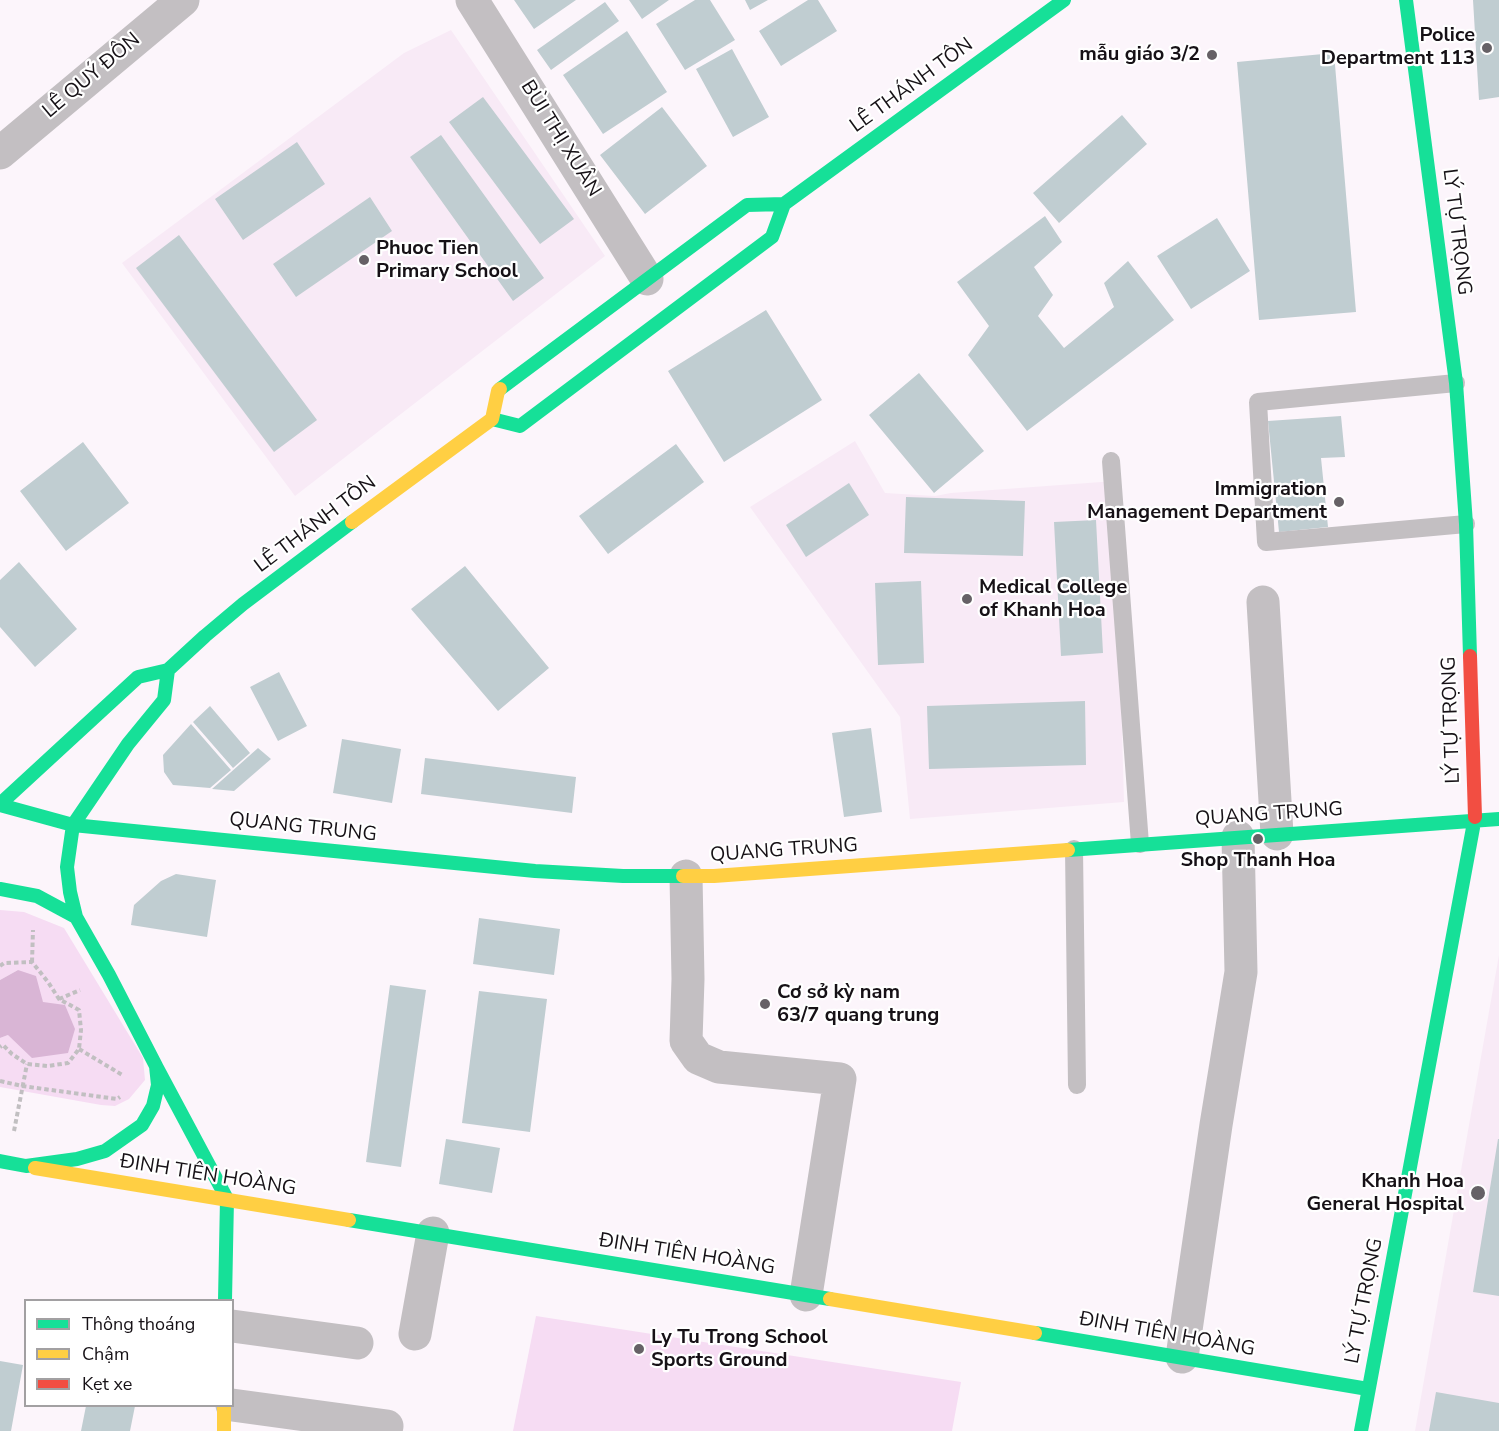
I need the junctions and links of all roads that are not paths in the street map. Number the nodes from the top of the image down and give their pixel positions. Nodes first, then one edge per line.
1 (183, 0) edge
2 (472, 0) edge
3 (1064, 0) edge
4 (1406, 0) edge
5 (0, 153) edge
6 (784, 204) junction
7 (659, 296) junction
8 (1456, 383) junction
9 (492, 419) junction
10 (1111, 461) dead end
11 (1466, 524) junction
12 (1263, 602) dead end
13 (168, 670) junction
14 (0, 805) edge
15 (1499, 819) edge
16 (1475, 820) junction
17 (73, 825) junction
18 (1277, 834) junction
19 (1238, 837) junction
20 (1140, 844) junction
21 (1074, 849) junction
22 (686, 876) junction
23 (0, 889) edge
24 (76, 917) junction
25 (156, 1066) junction
26 (1077, 1085) dead end
27 (4, 1162) edge
28 (26, 1166) junction
29 (227, 1199) junction
30 (433, 1233) junction
31 (806, 1295) junction
32 (225, 1299) edge
33 (234, 1326) edge
34 (414, 1334) dead end
35 (357, 1343) dead end
36 (1182, 1357) junction
37 (1368, 1389) junction
38 (234, 1405) edge
39 (224, 1407) edge
40 (387, 1426) dead end
41 (224, 1431) edge
42 (1361, 1431) edge

1 - 5 street, LÊ QUÝ ĐÔN
2 - 7 street, BÙI THỊ XUÂN
3 - 6 street, LÊ THÁNH TÔN
4 - 8 street, LÝ TỰ TRỌNG
6 - 7 street
6 - 7 street
7 - 9 street
7 - 9 street
8 - 11 street, LÝ TỰ TRỌNG
8 - 11 lane
9 - 13 street, LÊ THÁNH TÔN
10 - 20 lane
11 - 16 street, LÝ TỰ TRỌNG
12 - 18 street
13 - 14 street, LÊ THÁNH TÔN
13 - 17 street
14 - 17 street, QUANG TRUNG
15 - 16 street, QUANG TRUNG
16 - 18 street, QUANG TRUNG
16 - 37 street, LÝ TỰ TRỌNG
17 - 22 street, QUANG TRUNG
17 - 24 street
18 - 19 street, QUANG TRUNG
19 - 20 street, QUANG TRUNG
19 - 36 street
20 - 21 street, QUANG TRUNG
21 - 22 street, QUANG TRUNG
21 - 26 lane
22 - 31 street
23 - 24 street
24 - 25 street
25 - 28 street
25 - 29 street
27 - 28 street, ĐINH TIÊN HOÀNG
28 - 29 street, ĐINH TIÊN HOÀNG
29 - 30 street, ĐINH TIÊN HOÀNG
29 - 32 street
30 - 31 street, ĐINH TIÊN HOÀNG
30 - 34 street
31 - 36 street, ĐINH TIÊN HOÀNG
33 - 35 street
36 - 37 street, ĐINH TIÊN HOÀNG
37 - 42 street, LÝ TỰ TRỌNG
38 - 40 street
39 - 41 street

